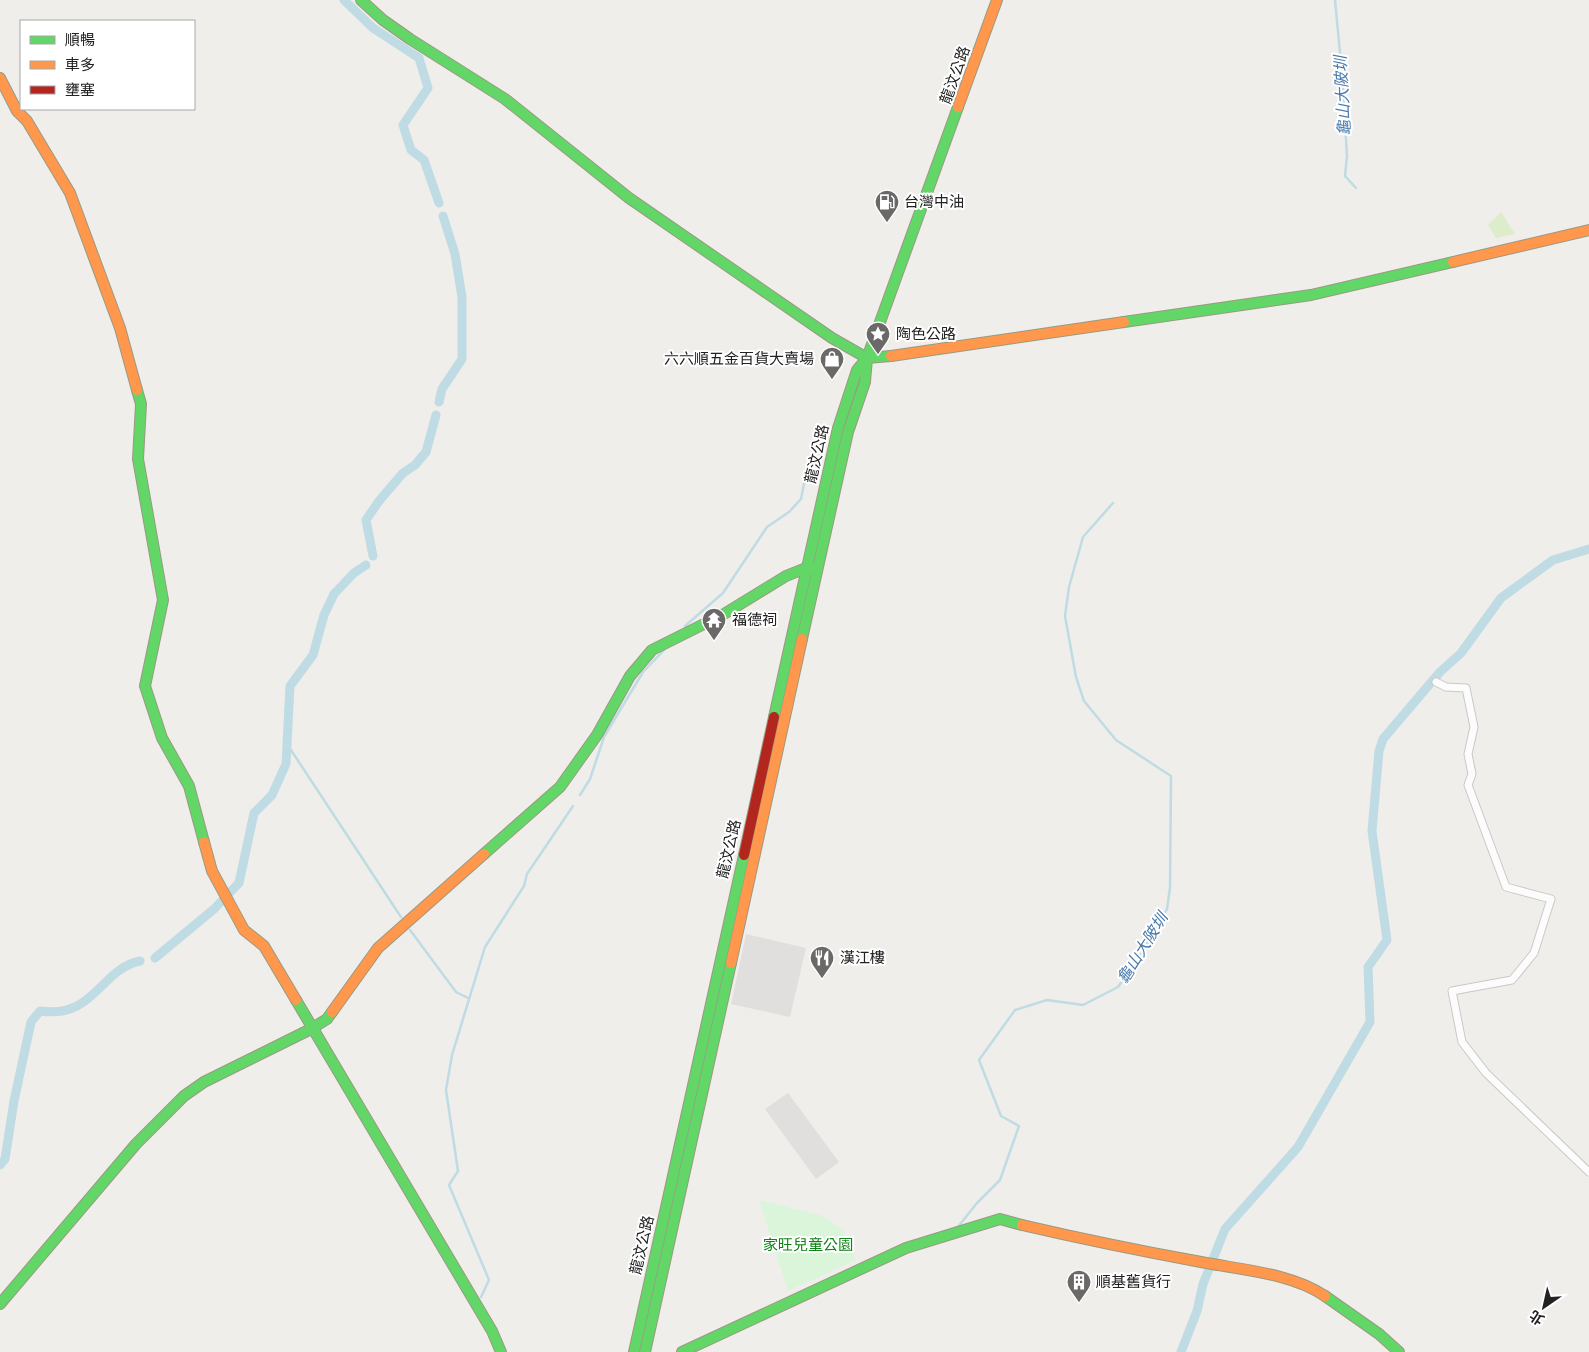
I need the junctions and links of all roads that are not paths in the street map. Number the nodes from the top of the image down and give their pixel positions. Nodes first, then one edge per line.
1 (361, 0) edge
2 (998, 0) edge
3 (0, 78) edge
4 (1589, 230) edge
5 (868, 358) junction
6 (806, 568) junction
7 (818, 569) junction
8 (1436, 682) dead end
9 (723, 947) junction
10 (734, 948) junction
11 (311, 1030) junction
12 (683, 1134) junction
13 (694, 1138) junction
14 (1589, 1172) edge
15 (0, 1304) edge
16 (501, 1352) edge
17 (634, 1352) edge
18 (645, 1352) edge
19 (682, 1352) edge
20 (1399, 1352) edge

1 - 5 main road
2 - 5 main road, 龍汶公路
3 - 11 main road
4 - 5 main road
5 - 6 main road, 龍汶公路
5 - 7 main road, 龍汶公路
6 - 7 main road
6 - 9 main road, 龍汶公路
6 - 11 main road
7 - 10 main road, 龍汶公路
8 - 14 street
9 - 10 main road
9 - 12 main road, 龍汶公路
10 - 13 main road, 龍汶公路
11 - 15 main road
11 - 16 main road
12 - 13 main road
12 - 17 main road, 龍汶公路
13 - 18 main road, 龍汶公路
19 - 20 main road

